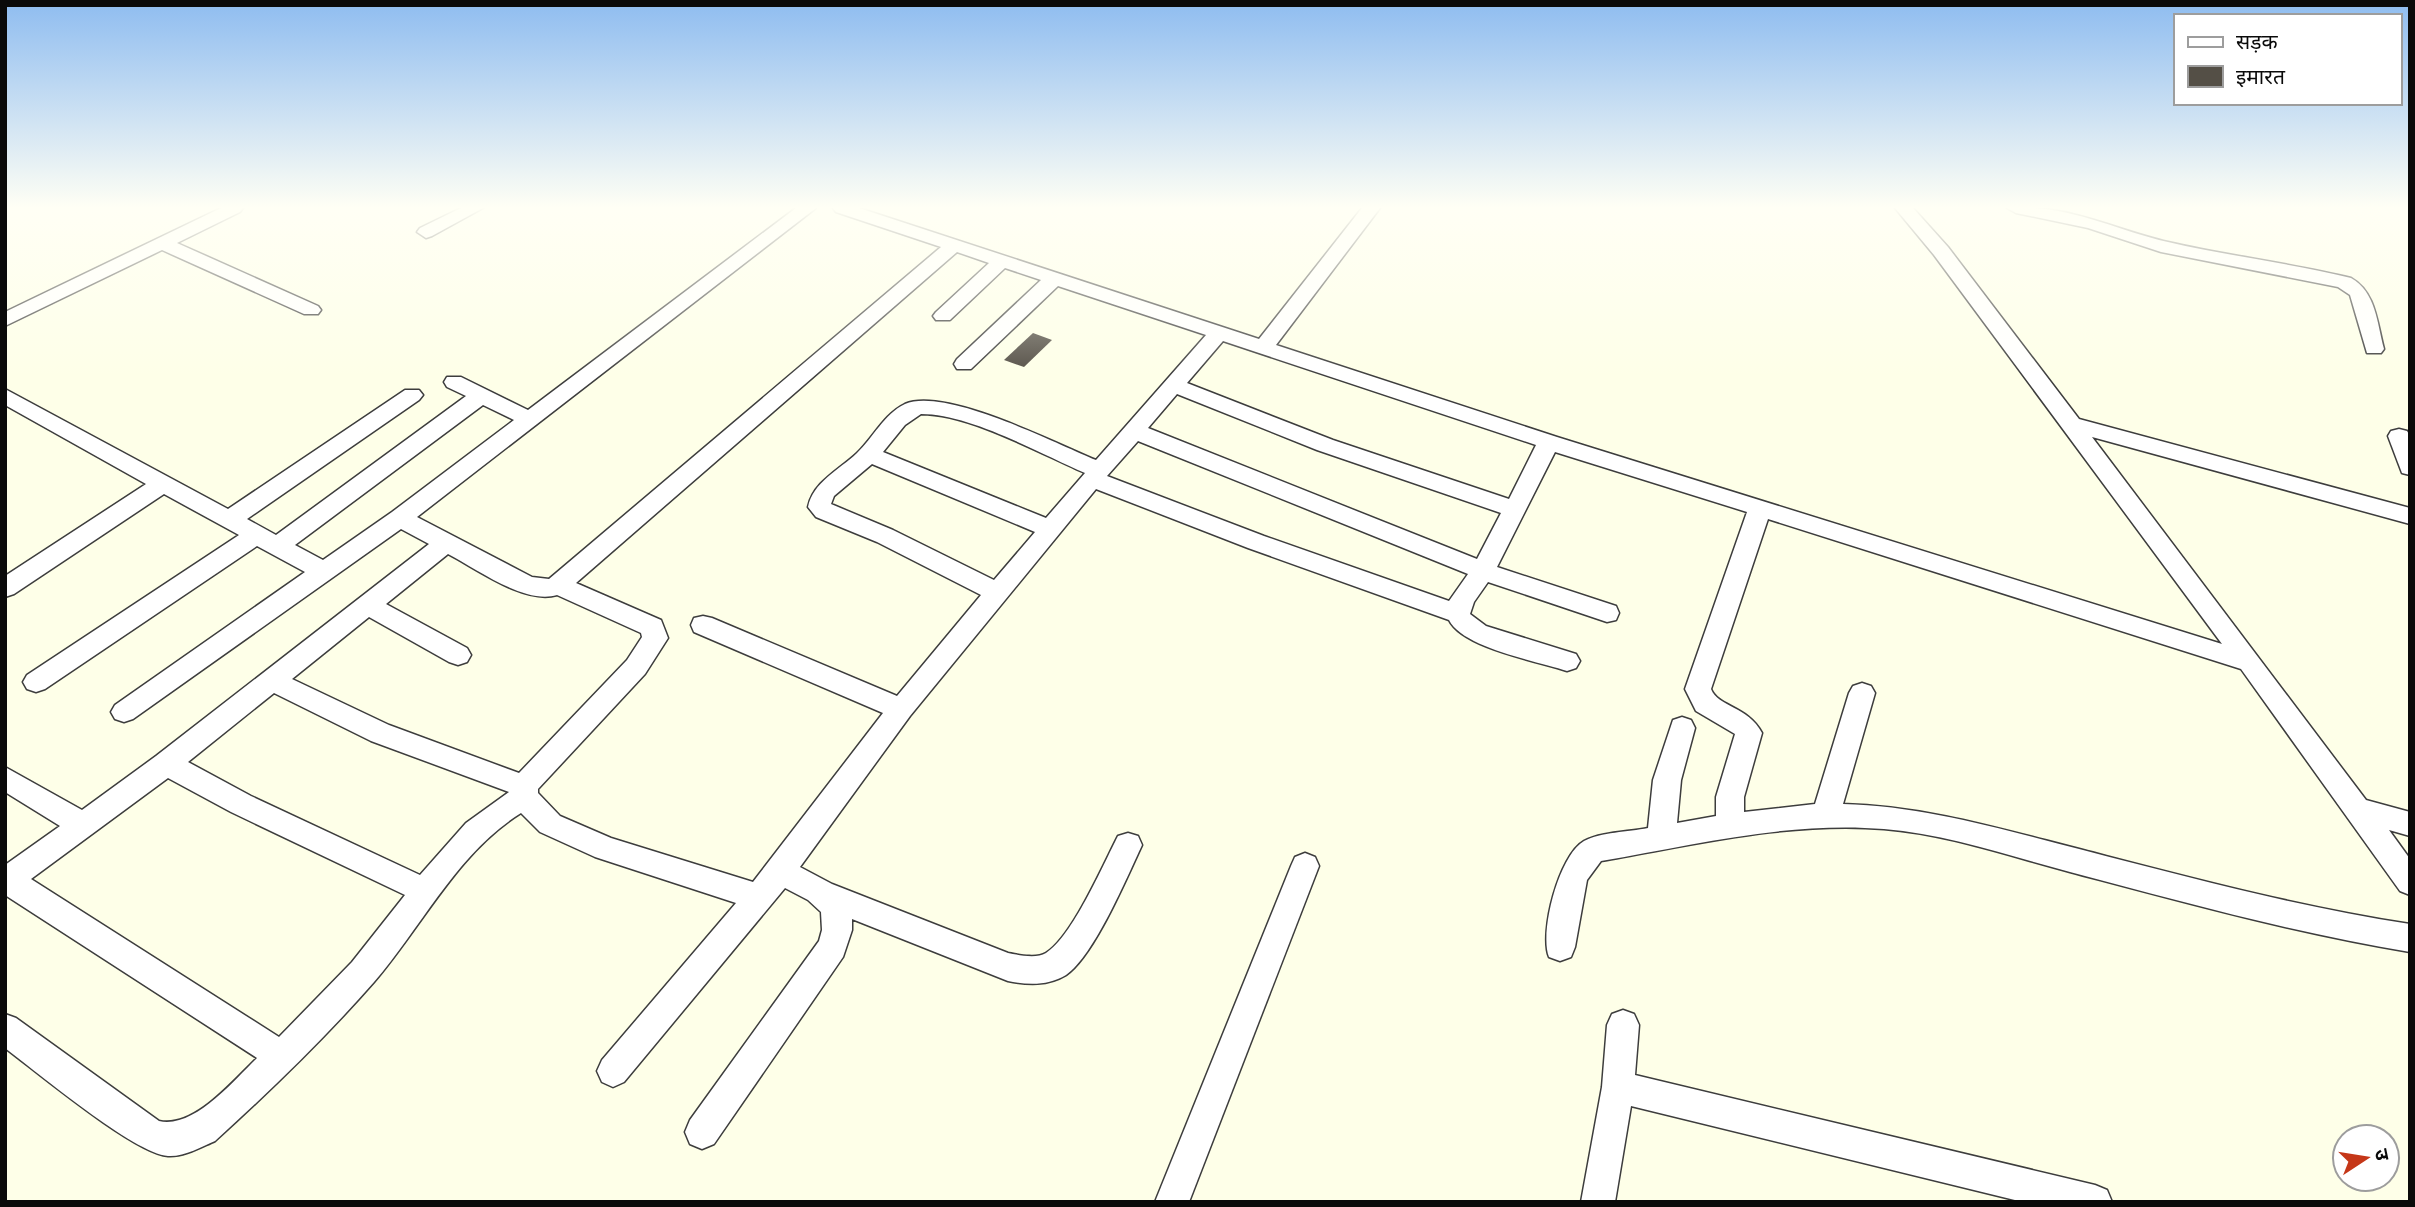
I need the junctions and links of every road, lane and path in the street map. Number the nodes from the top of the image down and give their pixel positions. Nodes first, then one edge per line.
1 (121, 264) edge
2 (209, 264) edge
3 (733, 264) edge
4 (931, 264) edge
5 (998, 264) edge
6 (1015, 264) edge
7 (1328, 264) edge
8 (1951, 264) edge
9 (2254, 264) edge
10 (1055, 278) junction
11 (311, 310) dead end
12 (943, 316) dead end
13 (5, 320) edge
14 (1220, 332) junction
15 (1263, 348) junction
16 (2374, 349) dead end
17 (964, 364) dead end
18 (454, 382) dead end
19 (1173, 385) junction
20 (412, 395) dead end
21 (5, 396) edge
22 (481, 396) junction
23 (530, 419) junction
24 (2068, 423) junction
25 (1134, 431) junction
26 (2399, 436) dead end
27 (1549, 442) junction
28 (869, 455) junction
29 (2410, 468) edge
30 (1096, 475) junction
31 (162, 484) junction
32 (1515, 509) junction
33 (1759, 510) junction
34 (2410, 516) edge
35 (400, 518) junction
36 (229, 520) junction
37 (1052, 530) junction
38 (267, 541) junction
39 (445, 544) junction
40 (1483, 571) junction
41 (324, 572) junction
42 (558, 585) junction
43 (5, 588) edge
44 (998, 593) junction
45 (366, 604) junction
46 (1608, 613) dead end
47 (1458, 614) junction
48 (703, 625) dead end
49 (458, 655) dead end
50 (1567, 661) dead end
51 (2250, 662) junction
52 (271, 680) junction
53 (36, 681) dead end
54 (1862, 693) dead end
55 (901, 709) junction
56 (124, 712) dead end
57 (1682, 728) dead end
58 (166, 764) junction
59 (5, 778) edge
60 (525, 791) junction
61 (2358, 810) junction
62 (1826, 815) junction
63 (2410, 824) edge
64 (83, 825) junction
65 (1730, 826) junction
66 (1661, 837) junction
67 (1128, 845) dead end
68 (1305, 866) dead end
69 (780, 872) junction
70 (7, 881) edge
71 (2410, 882) edge
72 (423, 890) junction
73 (824, 894) junction
74 (758, 897) junction
75 (2410, 937) edge
76 (1560, 947) dead end
77 (1623, 1025) dead end
78 (5, 1029) edge
79 (281, 1056) junction
80 (613, 1071) dead end
81 (1618, 1087) junction
82 (702, 1132) dead end
83 (1172, 1202) edge
84 (1598, 1202) edge
85 (2095, 1202) edge

1 - 13 street
2 - 11 street
3 - 23 street
4 - 42 street
5 - 12 street
6 - 10 street
7 - 15 street
8 - 24 street
9 - 16 street
10 - 14 street
10 - 17 street
14 - 15 street
14 - 19 street
15 - 27 street
18 - 22 street
19 - 25 street
19 - 32 street
20 - 36 street
21 - 31 street
22 - 23 street
22 - 38 street
23 - 35 street
24 - 34 street
24 - 51 street
25 - 30 street
25 - 40 street
26 - 29 street
27 - 32 street
27 - 33 street
28 - 30 street
28 - 37 street
28 - 44 street
30 - 37 street
30 - 47 street
31 - 36 street
31 - 43 street
32 - 40 street
33 - 51 street
33 - 65 street
35 - 39 street
35 - 41 street
36 - 38 street
37 - 44 street
38 - 41 street
38 - 53 street
39 - 42 street
39 - 45 street
40 - 46 street
40 - 47 street
41 - 56 street
42 - 60 street
44 - 55 street
45 - 49 street
45 - 52 street
47 - 50 street
48 - 55 street
51 - 61 street
52 - 58 street
52 - 60 street
54 - 62 street
55 - 69 street
57 - 66 street
58 - 64 street
58 - 72 street
59 - 64 street
60 - 72 street
60 - 74 street
61 - 63 street
61 - 71 street
62 - 65 street
62 - 75 street
64 - 70 street
65 - 66 street
66 - 76 street
67 - 73 street
68 - 83 street
69 - 73 street
69 - 74 street
70 - 79 street
72 - 79 street
73 - 82 street
74 - 80 street
77 - 81 street
78 - 79 street
81 - 84 street
81 - 85 street

